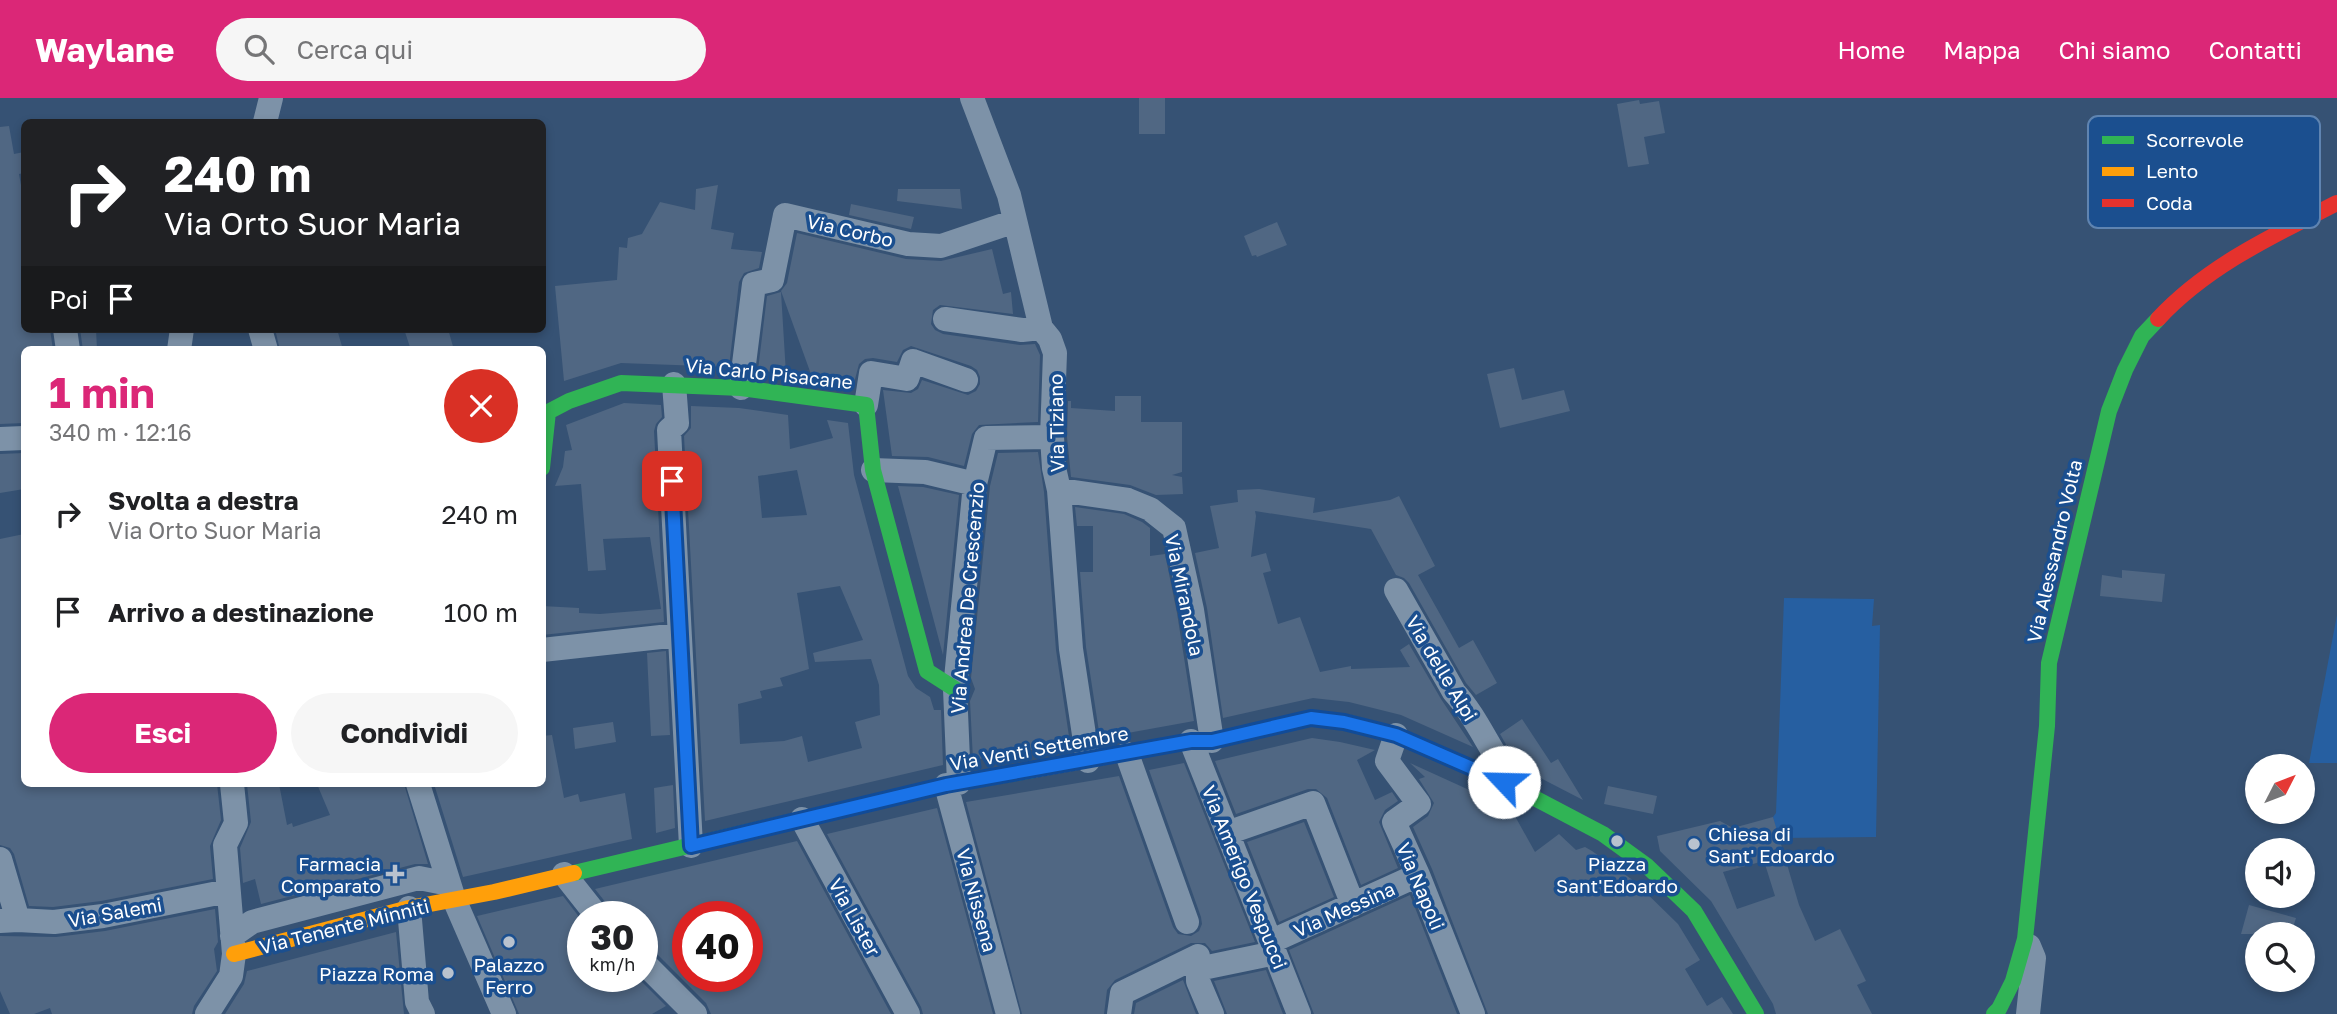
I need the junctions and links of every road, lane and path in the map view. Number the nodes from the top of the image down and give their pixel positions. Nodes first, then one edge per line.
1 (271, 98) edge
2 (972, 98) edge
3 (266, 119) edge
4 (2337, 203) edge
5 (2320, 212) edge
6 (1015, 221) junction
7 (2287, 228) edge
8 (945, 319) dead end
9 (1041, 328) junction
10 (966, 380) dead end
11 (674, 384) junction
12 (741, 388) junction
13 (866, 405) junction
14 (546, 419) edge
15 (546, 419) edge
16 (1052, 437) junction
17 (21, 438) edge
18 (0, 439) edge
19 (546, 457) edge
20 (873, 470) junction
21 (975, 484) junction
22 (1059, 490) junction
23 (1396, 590) dead end
24 (679, 635) junction
25 (546, 650) edge
26 (955, 689) junction
27 (1396, 735) junction
28 (1201, 741) junction
29 (1127, 754) junction
30 (1088, 761) junction
31 (1504, 782) junction
32 (952, 784) junction
33 (232, 787) edge
34 (419, 787) edge
35 (802, 819) junction
36 (1227, 833) junction
37 (691, 846) junction
38 (0, 859) edge
39 (564, 874) junction
40 (1418, 876) junction
41 (228, 891) junction
42 (452, 891) junction
43 (585, 901) edge
44 (1353, 905) junction
45 (408, 908) junction
46 (9, 921) edge
47 (1187, 922) dead end
48 (2025, 939) junction
49 (233, 945) junction
50 (1273, 948) junction
51 (1198, 962) junction
52 (658, 977) edge
53 (207, 1014) edge
54 (423, 1014) edge
55 (503, 1014) edge
56 (695, 1014) edge
57 (908, 1014) edge
58 (1008, 1014) edge
59 (1119, 1014) edge
60 (1212, 1014) edge
61 (1299, 1014) edge
62 (1473, 1014) edge
63 (1756, 1014) edge
64 (1994, 1014) edge
65 (2028, 1014) edge

1 - 3 street
2 - 6 street, Via Tiziano
4 - 5 street, Via Alessandro Volta
6 - 9 street, Via Tiziano
6 - 12 street, Via Corbo
7 - 48 street, Via Alessandro Volta
8 - 9 street
9 - 16 street, Via Tiziano
10 - 13 street
11 - 12 street, Via Carlo Pisacane
11 - 15 street, Via Carlo Pisacane
11 - 24 street
12 - 13 street, Via Carlo Pisacane
13 - 20 street, Via Carlo Pisacane
14 - 19 street, Via Carlo Pisacane
16 - 21 street, Via Andrea De Crescenzio
16 - 22 street, Via Tiziano
17 - 18 street
20 - 21 street
20 - 26 street, Via Carlo Pisacane
21 - 26 street, Via Andrea De Crescenzio
22 - 28 street, Via Mirandola
22 - 30 street, Via Tiziano
23 - 31 street, Via delle Alpi
24 - 25 street
24 - 37 street
26 - 32 street, Via Andrea De Crescenzio
27 - 28 street, Via Venti Settembre
27 - 31 street, Via Venti Settembre
27 - 40 street, Via Napoli
28 - 29 street, Via Venti Settembre
28 - 36 street, Via Amerigo Vespucci
29 - 30 street, Via Venti Settembre
29 - 47 street
30 - 32 street, Via Venti Settembre
31 - 63 street
32 - 35 street, Via Venti Settembre
32 - 58 street, Via Nissena
33 - 41 street
34 - 42 street
35 - 37 street, Via Venti Settembre
35 - 57 street, Via Lister
36 - 44 street
36 - 50 street, Via Amerigo Vespucci
37 - 39 street, Via Venti Settembre
38 - 46 street
39 - 42 street, Via Venti Settembre
39 - 43 street
40 - 44 street, Via Messina
40 - 62 street, Via Napoli
41 - 46 street, Via Salemi
41 - 49 street
42 - 45 street, Via Tenente Minniti
42 - 49 street, Via Tenente Minniti
42 - 55 street
44 - 50 street, Via Messina
45 - 49 street, Via Tenente Minniti
45 - 54 street
48 - 64 street, Via Alessandro Volta
48 - 65 street
49 - 53 street
50 - 51 street, Via Messina
50 - 61 street, Via Amerigo Vespucci
51 - 59 street, Via Messina
51 - 60 street
52 - 56 street

